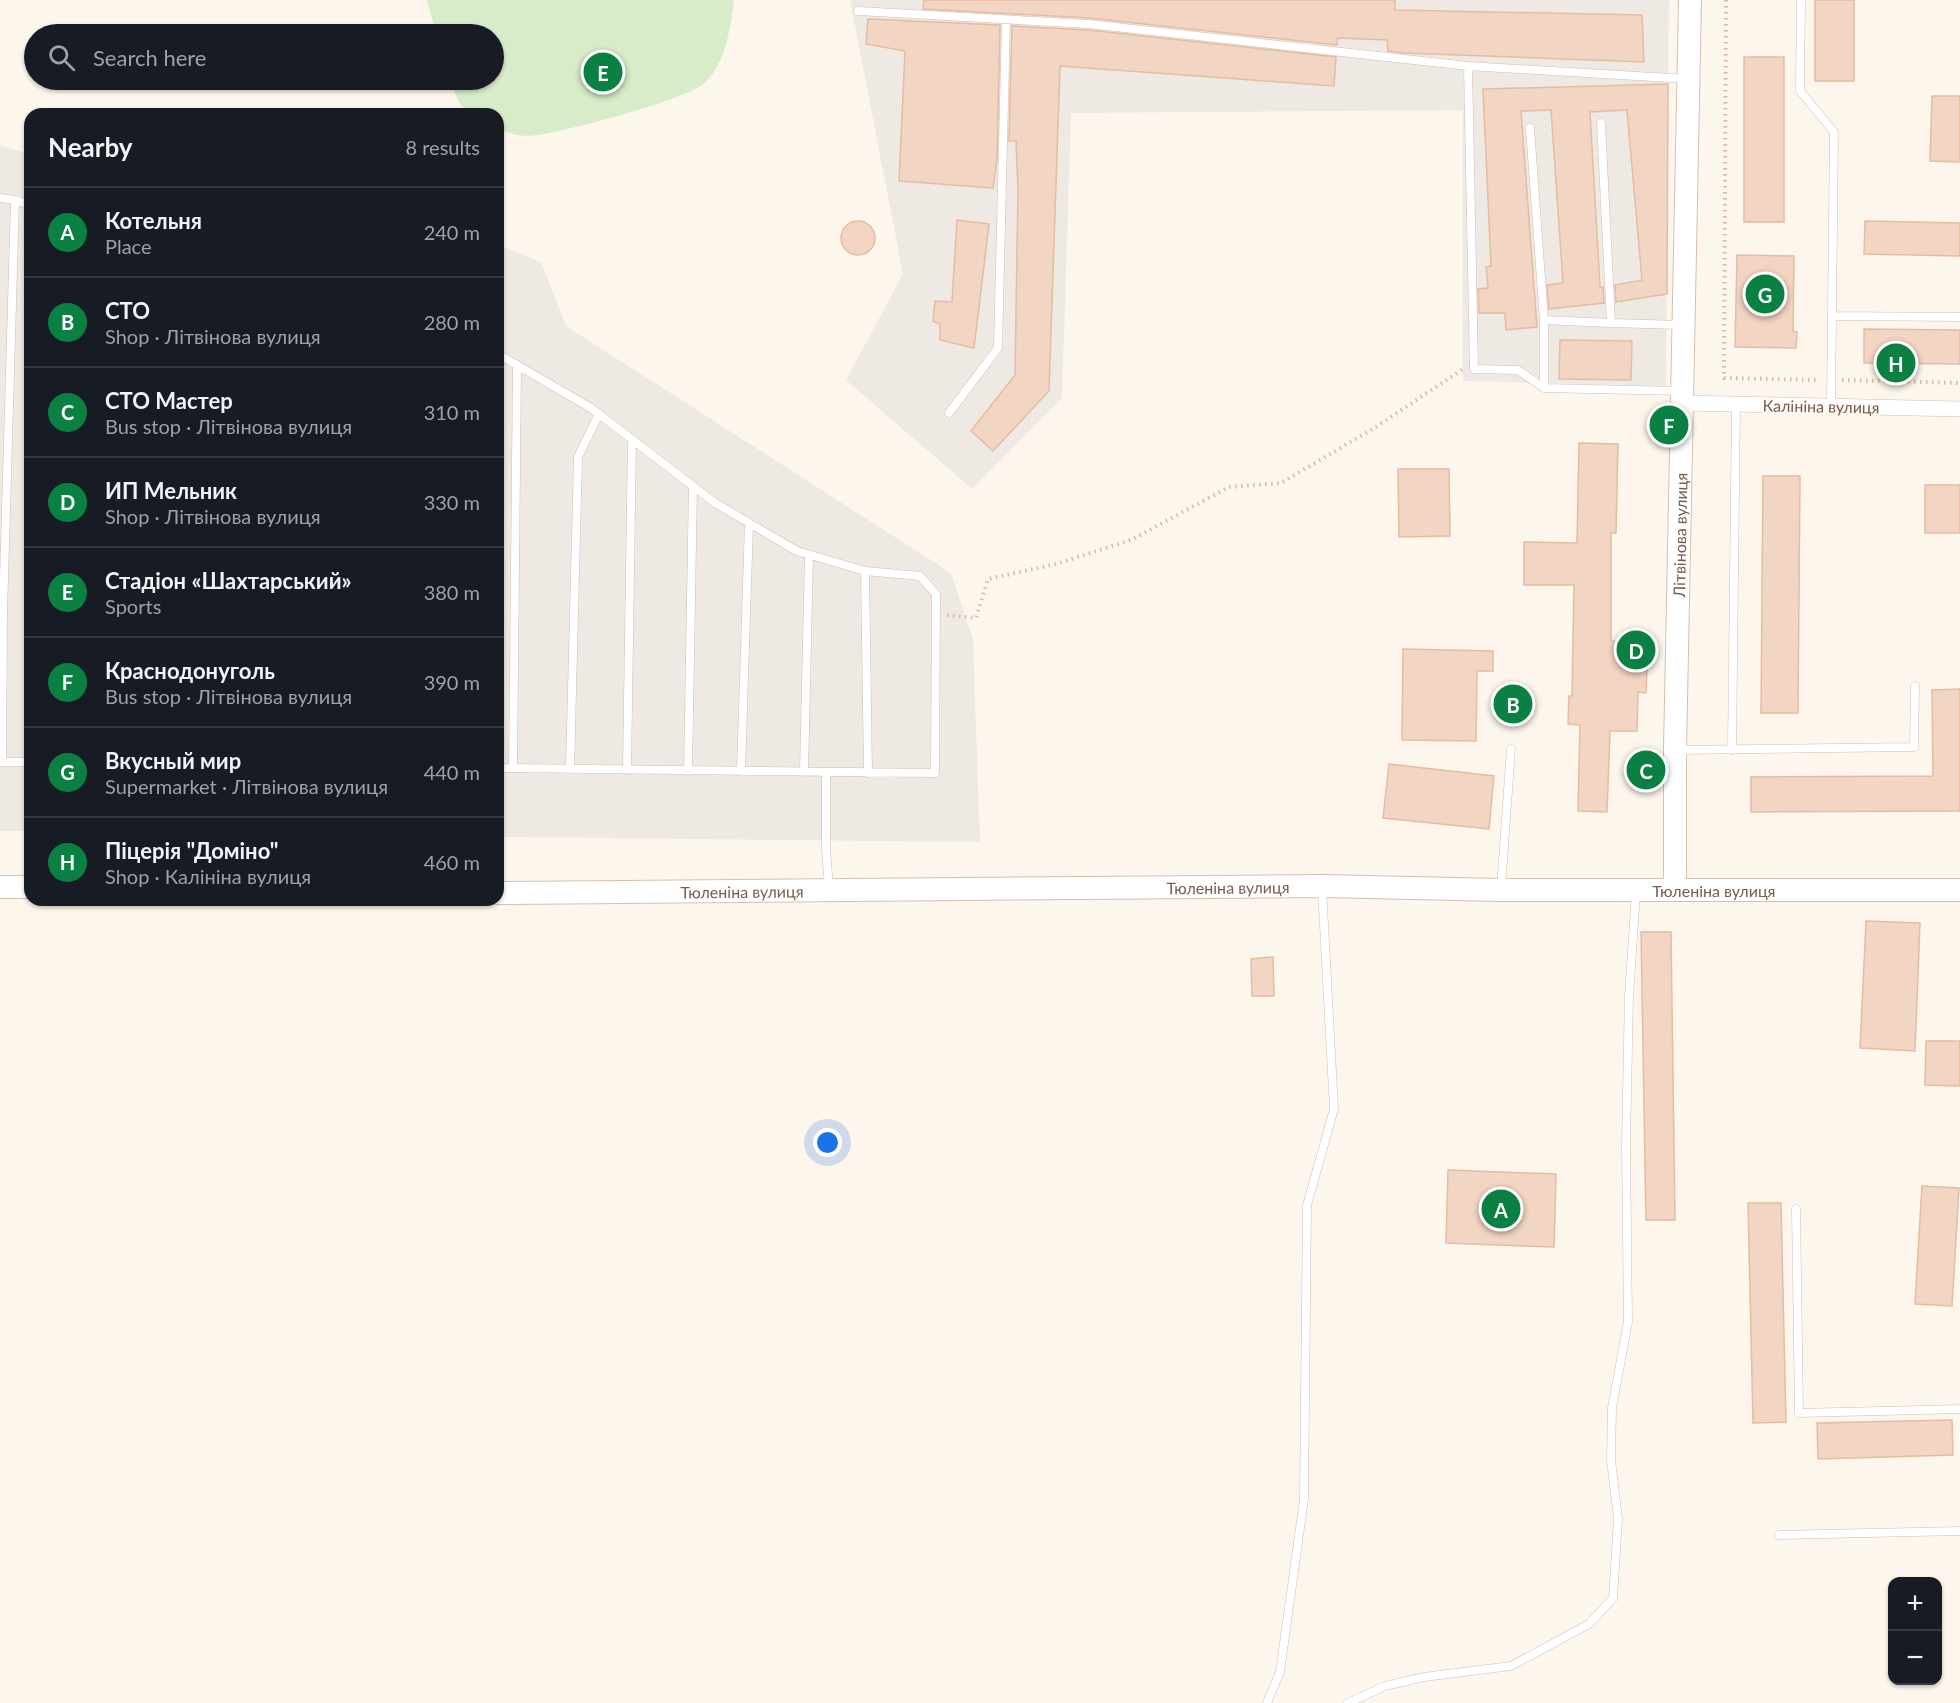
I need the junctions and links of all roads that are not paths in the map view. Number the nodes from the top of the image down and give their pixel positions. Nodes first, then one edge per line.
1 (1690, 0) edge
2 (1801, 0) edge
3 (858, 11) dead end
4 (1006, 20) junction
5 (1468, 66) junction
6 (1689, 79) junction
7 (1601, 123) dead end
8 (1530, 128) dead end
9 (0, 198) edge
10 (15, 200) junction
11 (24, 203) edge
12 (1832, 316) junction
13 (1960, 317) edge
14 (1544, 320) junction
15 (1611, 323) junction
16 (1683, 326) junction
17 (504, 358) edge
18 (517, 366) junction
19 (1544, 388) junction
20 (1682, 397) junction
21 (1736, 404) junction
22 (1831, 406) junction
23 (1960, 409) edge
24 (949, 413) dead end
25 (599, 414) junction
26 (632, 439) junction
27 (693, 486) junction
28 (749, 523) junction
29 (809, 555) junction
30 (865, 571) junction
31 (2, 613) edge
32 (1915, 686) dead end
33 (1511, 749) dead end
34 (1675, 750) junction
35 (1732, 750) junction
36 (24, 762) edge
37 (504, 768) edge
38 (513, 768) junction
39 (570, 769) junction
40 (627, 770) junction
41 (688, 771) junction
42 (741, 771) junction
43 (804, 772) junction
44 (826, 772) junction
45 (868, 773) junction
46 (1322, 886) junction
47 (0, 887) edge
48 (24, 887) edge
49 (829, 889) junction
50 (1637, 889) junction
51 (1676, 889) junction
52 (1501, 890) junction
53 (1960, 890) edge
54 (504, 893) edge
55 (1796, 1209) dead end
56 (1960, 1409) edge
57 (1960, 1530) edge
58 (1779, 1535) dead end
59 (1267, 1703) edge
60 (1348, 1703) edge

1 - 6 street, Літвінова вулиця
2 - 12 lane
3 - 4 lane
4 - 5 lane
4 - 24 lane
5 - 6 lane
5 - 19 lane
6 - 16 street, Літвінова вулиця
7 - 15 lane
8 - 14 lane
9 - 10 lane
10 - 11 lane
10 - 31 lane
12 - 13 lane
12 - 22 lane
14 - 15 lane
14 - 19 lane
15 - 16 lane
16 - 20 street, Літвінова вулиця
17 - 18 lane
18 - 25 lane
18 - 38 lane
19 - 20 lane
20 - 21 street, Калініна вулиця
20 - 34 street, Літвінова вулиця
21 - 22 street, Калініна вулиця
21 - 35 lane
22 - 23 street, Калініна вулиця
25 - 26 lane
25 - 39 lane
26 - 27 lane
26 - 40 lane
27 - 28 lane
27 - 41 lane
28 - 29 lane
28 - 42 lane
29 - 30 lane
29 - 43 lane
30 - 45 lane
30 - 45 lane
31 - 36 lane
32 - 35 lane
33 - 52 lane
34 - 35 lane
34 - 51 street, Літвінова вулиця
37 - 38 lane
38 - 39 lane
39 - 40 lane
40 - 41 lane
41 - 42 lane
42 - 43 lane
43 - 44 lane
44 - 45 lane
44 - 49 lane
46 - 49 street, Тюленіна вулиця
46 - 52 street, Тюленіна вулиця
46 - 59 lane
47 - 48 street
49 - 54 street, Тюленіна вулиця
50 - 51 street, Тюленіна вулиця
50 - 52 street, Тюленіна вулиця
50 - 60 lane
51 - 53 street, Тюленіна вулиця
55 - 56 lane
57 - 58 lane

